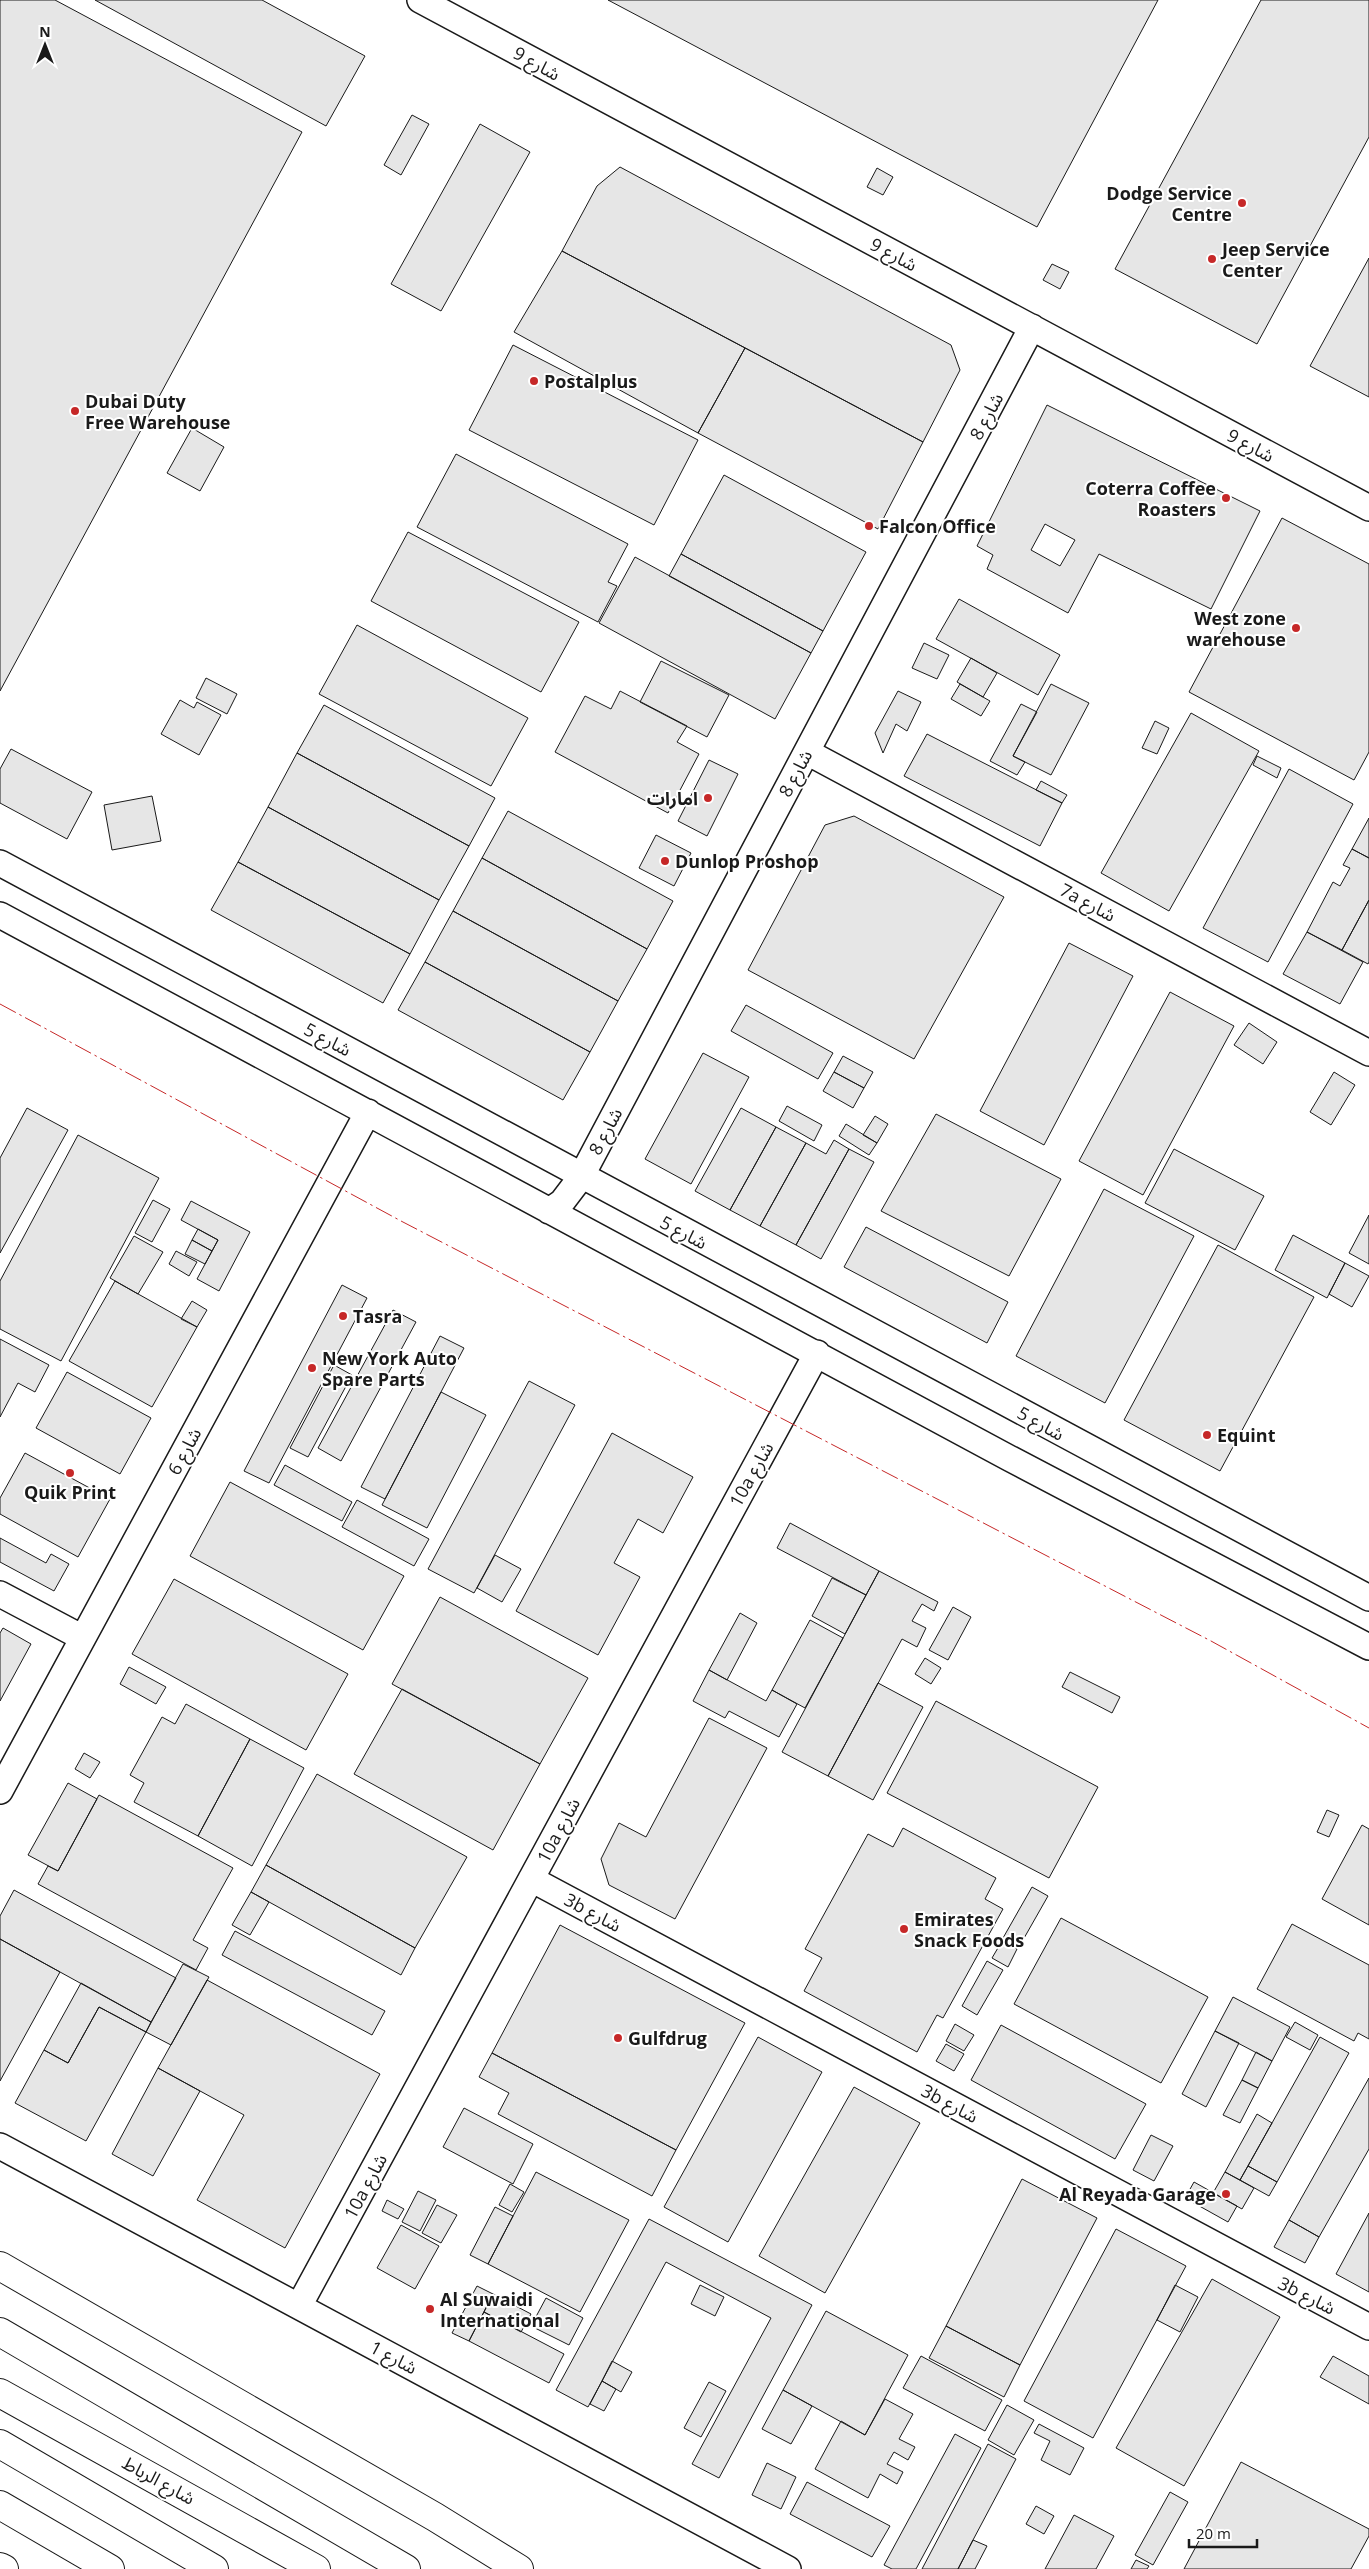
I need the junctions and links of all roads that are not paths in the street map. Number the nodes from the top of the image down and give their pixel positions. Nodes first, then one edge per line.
1 (420, 0) edge
2 (1032, 327) junction
3 (1369, 508) edge
4 (807, 752) junction
5 (0, 863) edge
6 (0, 915) edge
7 (1369, 1053) edge
8 (368, 1112) junction
9 (581, 1176) junction
10 (549, 1211) junction
11 (817, 1353) junction
12 (0, 1594) edge
13 (1369, 1598) edge
14 (83, 1638) junction
15 (1369, 1647) edge
16 (0, 1791) edge
17 (531, 1879) junction
18 (0, 2146) edge
19 (0, 2266) edge
20 (300, 2306) junction
21 (1369, 2327) edge
22 (0, 2332) edge
23 (0, 2392) edge
24 (0, 2444) edge
25 (0, 2505) edge
26 (0, 2567) edge
27 (4, 2569) edge
28 (110, 2569) edge
29 (214, 2569) edge
30 (316, 2569) edge
31 (406, 2569) edge
32 (519, 2569) edge
33 (788, 2569) edge

1 - 2 street, شارع 9
2 - 3 street, شارع 9
2 - 4 street, شارع 8
4 - 7 street, 7a شارع
4 - 9 street, شارع 8
5 - 9 street, شارع 5
6 - 8 street
8 - 10 street
8 - 14 street, شارع 6
9 - 10 street, شارع 8
9 - 13 street, شارع 5
10 - 11 street
11 - 15 street
11 - 17 street, 10a شارع
12 - 14 street
14 - 16 street, شارع 6
17 - 20 street, 10a شارع
17 - 21 street, 3b شارع
18 - 20 street, شارع 1
19 - 32 highway
20 - 33 street, شارع 1
22 - 31 highway
23 - 30 highway, شارع الرباط
24 - 29 highway
25 - 28 highway
26 - 27 highway

